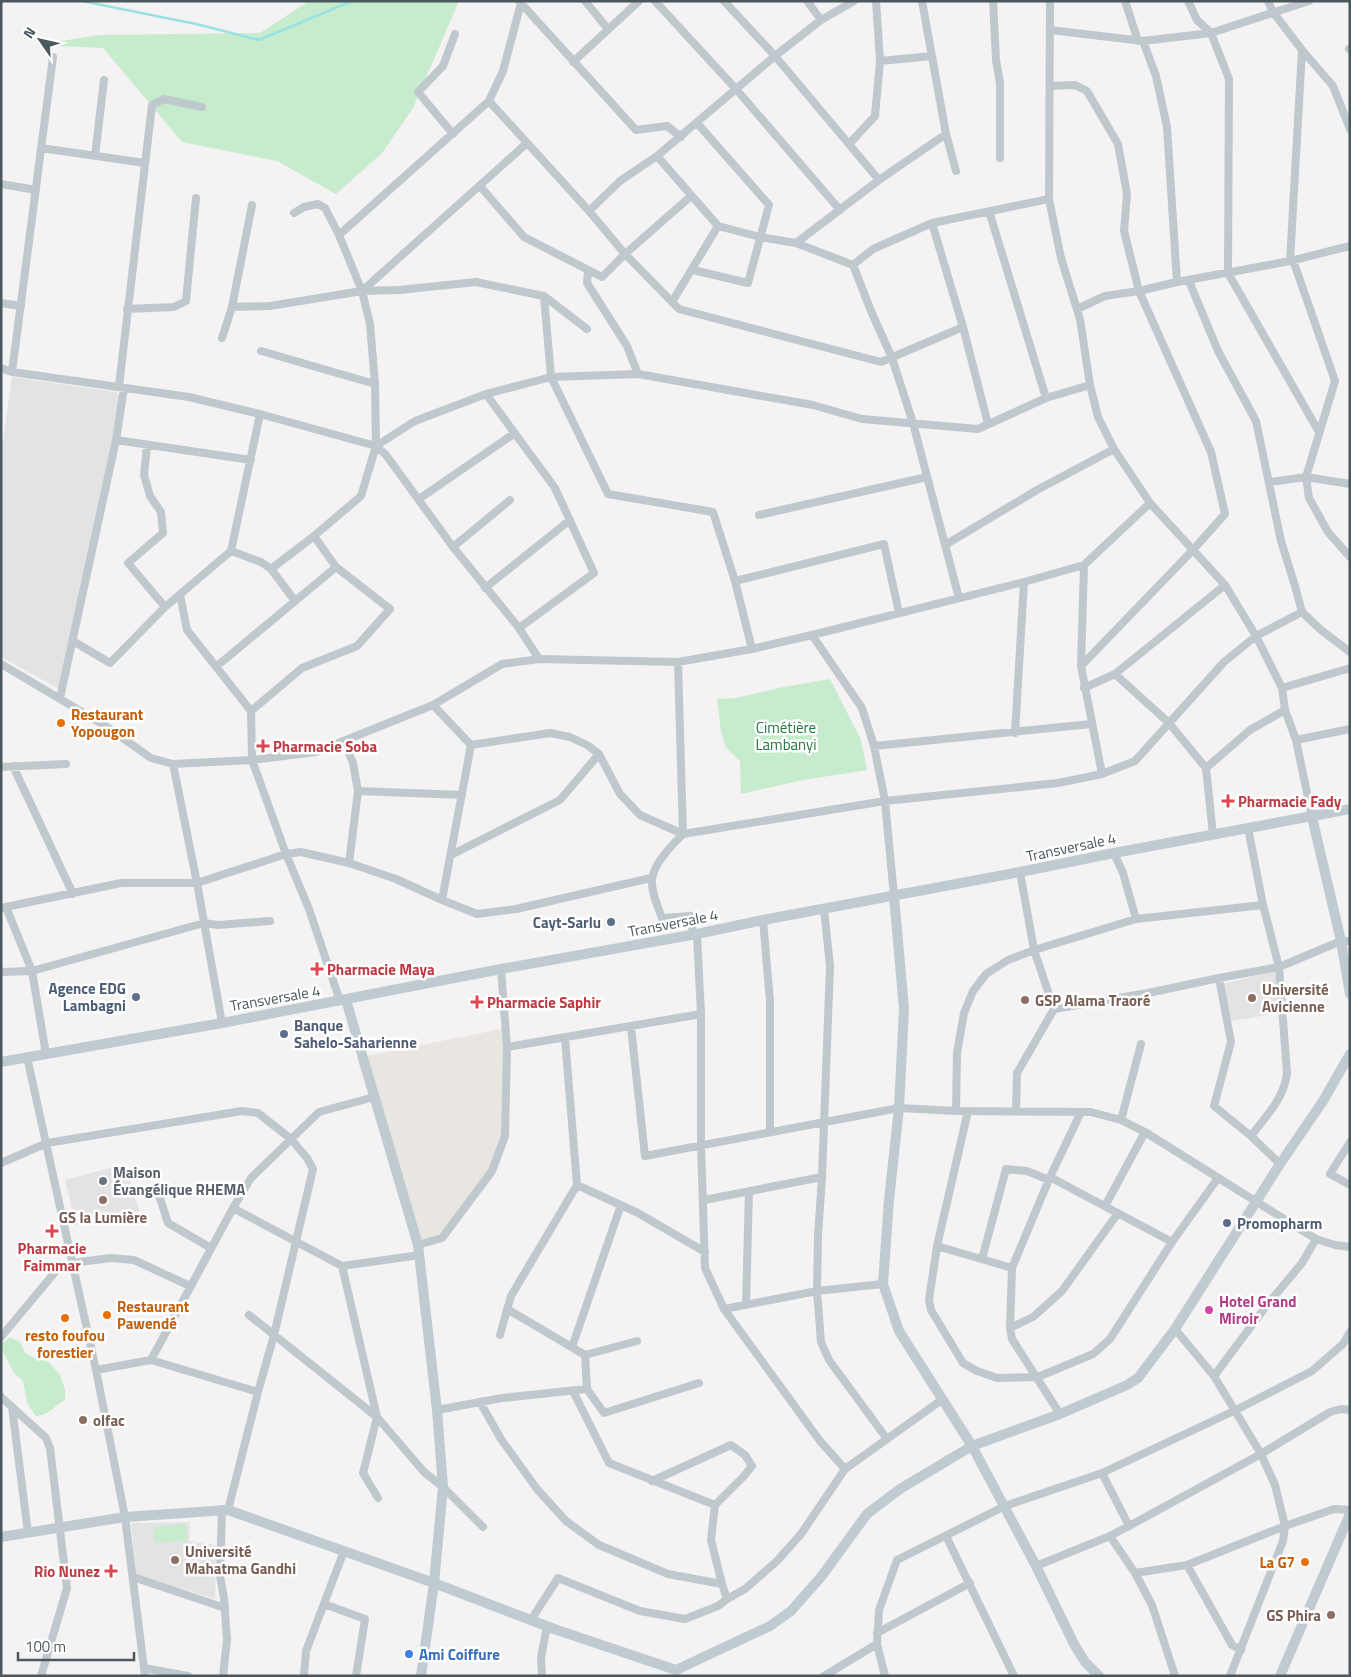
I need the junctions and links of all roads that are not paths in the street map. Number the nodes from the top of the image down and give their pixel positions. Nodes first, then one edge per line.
1 (585, 1) edge
2 (639, 1) edge
3 (655, 1) edge
4 (724, 1) edge
5 (808, 1) edge
6 (854, 1) edge
7 (876, 1) edge
8 (922, 1) edge
9 (993, 1) edge
10 (1050, 1) edge
11 (1125, 1) edge
12 (1188, 1) edge
13 (1268, 1) edge
14 (1309, 1) edge
15 (520, 2) edge
16 (1273, 12) junction
17 (821, 20) junction
18 (608, 29) junction
19 (1050, 30) junction
20 (1211, 33) junction
21 (455, 34) dead end
22 (1140, 41) junction
23 (1302, 50) junction
24 (775, 56) junction
25 (932, 56) junction
26 (53, 57) dead end
27 (880, 61) junction
28 (572, 62) junction
29 (104, 80) dead end
30 (1051, 86) junction
31 (736, 89) junction
32 (489, 101) junction
33 (202, 107) dead end
34 (697, 123) junction
35 (1350, 129) edge
36 (453, 134) junction
37 (946, 134) junction
38 (681, 137) junction
39 (527, 143) junction
40 (850, 143) junction
41 (42, 148) junction
42 (95, 156) junction
43 (657, 156) junction
44 (1000, 158) dead end
45 (145, 163) junction
46 (956, 171) dead end
47 (879, 180) junction
48 (1, 184) edge
49 (480, 186) junction
50 (36, 190) junction
51 (691, 196) junction
52 (196, 198) dead end
53 (1049, 199) junction
54 (252, 205) dead end
55 (840, 210) junction
56 (588, 211) junction
57 (989, 211) junction
58 (294, 213) dead end
59 (932, 223) junction
60 (718, 226) junction
61 (339, 235) junction
62 (760, 237) junction
63 (796, 243) junction
64 (1350, 246) edge
65 (625, 254) junction
66 (1292, 260) junction
67 (853, 265) junction
68 (588, 270) junction
69 (693, 270) junction
70 (1228, 273) junction
71 (1189, 281) junction
72 (1177, 282) junction
73 (362, 291) junction
74 (1139, 292) junction
75 (544, 296) junction
76 (672, 302) junction
77 (1, 303) edge
78 (20, 306) junction
79 (232, 307) junction
80 (127, 309) junction
81 (1076, 309) junction
82 (963, 327) junction
83 (588, 328) dead end
84 (222, 338) dead end
85 (261, 351) dead end
86 (892, 358) junction
87 (1, 368) edge
88 (12, 372) junction
89 (638, 374) junction
90 (551, 377) junction
91 (375, 384) junction
92 (1090, 385) junction
93 (122, 387) junction
94 (486, 394) junction
95 (1046, 398) junction
96 (260, 414) junction
97 (913, 423) junction
98 (988, 424) junction
99 (1319, 432) junction
100 (515, 433) junction
101 (116, 440) junction
102 (147, 446) junction
103 (376, 446) junction
104 (1114, 449) junction
105 (250, 460) junction
106 (927, 477) junction
107 (1306, 477) junction
108 (1270, 482) junction
109 (1350, 484) edge
110 (420, 499) junction
111 (510, 500) dead end
112 (1150, 503) junction
113 (759, 515) dead end
114 (570, 520) junction
115 (314, 536) junction
116 (945, 545) junction
117 (453, 547) junction
118 (1192, 550) junction
119 (231, 551) junction
120 (1350, 557) edge
121 (1084, 565) junction
122 (336, 567) junction
123 (271, 569) junction
124 (735, 581) junction
125 (1024, 582) junction
126 (1225, 585) junction
127 (485, 588) junction
128 (180, 595) junction
129 (959, 598) junction
130 (295, 601) junction
131 (165, 607) junction
132 (1302, 612) junction
133 (899, 613) junction
134 (519, 628) junction
135 (812, 635) junction
136 (1256, 636) junction
137 (73, 641) junction
138 (752, 649) junction
139 (1350, 652) edge
140 (539, 659) junction
141 (678, 662) junction
142 (2, 664) edge
143 (217, 666) junction
144 (1081, 666) junction
145 (1350, 668) edge
146 (1115, 674) junction
147 (1084, 688) junction
148 (1282, 688) junction
149 (60, 698) junction
150 (432, 705) junction
151 (1285, 710) junction
152 (251, 711) junction
153 (1169, 723) junction
154 (1091, 724) junction
155 (1350, 729) edge
156 (1015, 733) junction
157 (1296, 740) junction
158 (344, 741) junction
159 (471, 744) junction
160 (874, 746) junction
161 (599, 754) junction
162 (252, 760) junction
163 (66, 764) dead end
164 (172, 764) junction
165 (1, 766) edge
166 (13, 766) junction
167 (1206, 768) junction
168 (1102, 774) junction
169 (358, 791) junction
170 (462, 796) junction
171 (885, 801) junction
172 (1350, 809) edge
173 (1312, 817) junction
174 (1248, 828) junction
175 (683, 834) junction
176 (1213, 835) junction
177 (1114, 853) junction
178 (286, 854) junction
179 (450, 855) junction
180 (349, 863) junction
181 (1020, 872) junction
182 (651, 878) junction
183 (197, 883) junction
184 (73, 894) junction
185 (894, 896) junction
186 (442, 900) junction
187 (1263, 905) junction
188 (4, 908) edge
189 (824, 909) junction
190 (1136, 919) junction
191 (763, 920) junction
192 (270, 921) dead end
193 (204, 924) junction
194 (695, 935) junction
195 (1345, 941) edge
196 (1034, 950) junction
197 (1279, 967) junction
198 (501, 970) junction
199 (32, 971) junction
200 (1, 972) edge
201 (1218, 978) junction
202 (1350, 994) edge
203 (343, 1001) junction
204 (1054, 1009) junction
205 (701, 1014) junction
206 (222, 1023) junction
207 (631, 1027) junction
208 (565, 1038) junction
209 (1141, 1044) dead end
210 (507, 1048) junction
211 (46, 1054) junction
212 (1350, 1054) edge
213 (27, 1057) junction
214 (1, 1062) edge
215 (374, 1097) junction
216 (899, 1108) junction
217 (956, 1111) junction
218 (968, 1111) junction
219 (1016, 1111) junction
220 (1081, 1112) junction
221 (1121, 1120) junction
222 (824, 1123) junction
223 (770, 1132) junction
224 (1145, 1132) junction
225 (1251, 1136) junction
226 (291, 1139) junction
227 (1350, 1142) edge
228 (47, 1143) junction
229 (701, 1146) junction
230 (1, 1164) edge
231 (1280, 1164) junction
232 (822, 1177) junction
233 (1050, 1178) junction
234 (1218, 1178) junction
235 (577, 1185) junction
236 (1350, 1185) edge
237 (156, 1189) dead end
238 (749, 1191) junction
239 (704, 1200) junction
240 (1257, 1202) junction
241 (621, 1205) junction
242 (1105, 1206) junction
243 (233, 1208) junction
244 (1118, 1213) junction
245 (1316, 1239) junction
246 (295, 1242) junction
247 (1172, 1242) junction
248 (937, 1246) junction
249 (1350, 1247) edge
250 (211, 1248) junction
251 (419, 1250) junction
252 (705, 1252) junction
253 (982, 1259) junction
254 (72, 1263) junction
255 (342, 1266) junction
256 (1012, 1268) junction
257 (883, 1284) junction
258 (190, 1286) junction
259 (817, 1291) junction
260 (746, 1304) junction
261 (506, 1309) junction
262 (724, 1309) junction
263 (249, 1315) dead end
264 (1010, 1328) junction
265 (1175, 1329) junction
266 (1350, 1332) edge
267 (274, 1335) junction
268 (500, 1335) dead end
269 (1, 1337) edge
270 (637, 1341) dead end
271 (572, 1347) junction
272 (585, 1355) junction
273 (151, 1360) junction
274 (96, 1370) junction
275 (1214, 1376) junction
276 (1038, 1377) junction
277 (699, 1383) dead end
278 (587, 1389) junction
279 (573, 1390) junction
280 (258, 1392) junction
281 (1, 1397) edge
282 (943, 1400) junction
283 (480, 1402) junction
284 (12, 1407) junction
285 (437, 1410) junction
286 (1236, 1410) junction
287 (1350, 1410) edge
288 (1060, 1414) junction
289 (377, 1417) junction
290 (887, 1439) junction
291 (972, 1446) junction
292 (1261, 1454) junction
293 (845, 1469) junction
294 (1102, 1473) junction
295 (652, 1481) junction
296 (443, 1487) junction
297 (378, 1498) dead end
298 (715, 1505) junction
299 (1004, 1506) junction
300 (225, 1510) junction
301 (1350, 1512) edge
302 (125, 1517) junction
303 (1129, 1526) junction
304 (1285, 1526) junction
305 (483, 1527) dead end
306 (59, 1528) junction
307 (28, 1533) junction
308 (946, 1536) junction
309 (1110, 1536) junction
310 (1, 1537) edge
311 (344, 1551) junction
312 (1187, 1565) junction
313 (1036, 1566) junction
314 (1135, 1573) junction
315 (133, 1577) junction
316 (434, 1583) junction
317 (970, 1583) junction
318 (722, 1584) junction
319 (727, 1599) junction
320 (324, 1604) junction
321 (225, 1608) junction
322 (531, 1620) junction
323 (547, 1626) junction
324 (877, 1633) junction
325 (877, 1644) junction
326 (1241, 1650) junction
327 (145, 1672) edge
328 (677, 1673) edge
329 (41, 1676) edge
330 (188, 1676) edge
331 (223, 1676) edge
332 (304, 1676) edge
333 (356, 1676) edge
334 (421, 1676) edge
335 (542, 1676) edge
336 (824, 1676) edge
337 (885, 1676) edge
338 (1014, 1676) edge
339 (1099, 1676) edge
340 (1175, 1676) edge
341 (1230, 1676) edge
342 (1280, 1676) edge

1 - 18 street
2 - 18 street
3 - 31 street
4 - 24 street
5 - 17 street
6 - 17 street
7 - 27 street
8 - 25 street
9 - 44 street
10 - 19 street
11 - 22 street
12 - 20 street
13 - 16 street
14 - 16 street
15 - 28 street
15 - 32 street
16 - 20 street
16 - 23 street
17 - 24 street
18 - 28 street
19 - 22 street
19 - 30 street
20 - 22 street
20 - 70 street
21 - 36 street
22 - 72 street
23 - 35 street
23 - 66 street
24 - 31 street
24 - 40 street
25 - 27 street
25 - 37 street
26 - 41 street
27 - 40 street
28 - 38 street
29 - 42 street
30 - 53 street
30 - 74 street
31 - 34 street
31 - 55 street
32 - 36 street
32 - 39 street
33 - 45 street
34 - 38 street
34 - 62 street
36 - 61 street
37 - 46 street
37 - 47 street
38 - 43 street
39 - 49 street
39 - 56 street
40 - 47 street
41 - 42 street
41 - 50 street
42 - 45 street
43 - 51 street
43 - 56 street
45 - 80 street
47 - 55 street
48 - 50 street
49 - 68 street
49 - 73 street
50 - 78 street
51 - 60 street
51 - 65 street
52 - 80 street
53 - 57 street
53 - 81 street
54 - 79 street
55 - 63 street
56 - 65 street
57 - 59 street
57 - 95 street
58 - 61 street
59 - 67 street
59 - 82 street
60 - 62 street
60 - 69 street
61 - 73 street
62 - 63 street
62 - 69 street
63 - 67 street
64 - 66 street
65 - 68 street
65 - 76 street
66 - 70 street
66 - 99 street
67 - 86 street
68 - 89 street
69 - 76 street
70 - 71 street
70 - 99 street
71 - 72 street
71 - 108 street
72 - 74 street
73 - 75 street
73 - 79 street
73 - 91 street
74 - 81 street
74 - 118 street
75 - 83 street
75 - 90 street
76 - 86 street
77 - 78 street
78 - 88 street
79 - 84 street
80 - 93 street
81 - 92 street
82 - 86 street
82 - 98 street
85 - 91 street
86 - 97 street
87 - 88 street
88 - 93 street
89 - 90 street
89 - 97 street
90 - 94 street
90 - 124 street
91 - 103 street
92 - 95 street
92 - 104 street
93 - 96 street
93 - 101 street
94 - 100 street
94 - 103 street
95 - 98 street
96 - 103 street
96 - 105 street
97 - 98 street
97 - 106 street
99 - 107 street
100 - 110 street
100 - 114 street
101 - 102 street
101 - 137 street
102 - 105 street
102 - 131 street
103 - 110 street
103 - 115 street
104 - 112 street
104 - 116 street
105 - 119 street
106 - 113 street
106 - 116 street
107 - 108 street
107 - 109 street
107 - 120 street
108 - 132 street
110 - 117 street
111 - 117 street
112 - 118 street
112 - 121 street
114 - 127 street
114 - 134 street
115 - 122 street
115 - 123 street
116 - 129 street
117 - 127 street
118 - 126 street
118 - 144 street
119 - 123 street
119 - 128 street
121 - 125 street
121 - 144 street
122 - 130 street
122 - 152 street
123 - 130 street
124 - 133 street
124 - 138 street
125 - 129 street
125 - 156 street
126 - 136 street
126 - 146 street
127 - 134 street
128 - 131 street
128 - 143 street
129 - 133 street
130 - 143 street
131 - 137 street
132 - 136 street
132 - 139 street
133 - 135 street
134 - 140 street
135 - 138 street
135 - 160 street
136 - 148 street
136 - 153 street
137 - 149 street
138 - 141 street
140 - 141 street
140 - 150 street
141 - 175 street
142 - 149 street
143 - 152 street
144 - 147 street
145 - 148 street
146 - 147 street
146 - 153 street
147 - 154 street
148 - 151 street
149 - 164 street
150 - 158 street
150 - 159 street
151 - 157 street
151 - 167 street
152 - 162 street
153 - 167 street
153 - 168 street
154 - 156 street
154 - 168 street
155 - 157 street
156 - 160 street
157 - 173 street
158 - 162 street
158 - 169 street
159 - 161 street
159 - 170 street
160 - 171 street
161 - 175 street
161 - 179 street
162 - 164 street
162 - 178 street
163 - 166 street
164 - 183 street
165 - 166 street
166 - 184 street
167 - 176 street
168 - 171 street
169 - 170 street
169 - 180 street
170 - 179 street
171 - 175 street
171 - 185 street
172 - 173 street, Transversale 4
173 - 174 street, Transversale 4
173 - 195 street
174 - 176 street, Transversale 4
174 - 187 street
175 - 182 street
176 - 177 street, Transversale 4
177 - 181 street, Transversale 4
177 - 190 street
178 - 180 street
178 - 183 street
178 - 203 street
179 - 186 street
180 - 186 street
181 - 185 street, Transversale 4
181 - 196 street
182 - 186 street
182 - 194 street
183 - 184 street
183 - 193 street
184 - 188 street
185 - 189 street, Transversale 4
185 - 216 street
187 - 190 street
187 - 197 street
188 - 199 street
189 - 191 street, Transversale 4
189 - 222 street
190 - 196 street
191 - 194 street, Transversale 4
191 - 223 street
192 - 193 street
193 - 199 street
193 - 206 street
194 - 198 street, Transversale 4
194 - 205 street
195 - 197 street
195 - 202 street
196 - 204 street
196 - 217 street
197 - 201 street
197 - 225 street
198 - 203 street, Transversale 4
198 - 210 street
199 - 200 street
199 - 211 street
201 - 204 street
201 - 225 street
203 - 206 street, Transversale 4
203 - 215 street
204 - 219 street
205 - 207 street
205 - 229 street
206 - 211 street, Transversale 4
207 - 208 street
207 - 229 street
208 - 210 street
208 - 235 street
209 - 221 street
210 - 251 street
211 - 213 street, Transversale 4
212 - 231 street
213 - 214 street, Transversale 4
213 - 228 street
215 - 226 street
215 - 251 street
216 - 217 street
216 - 222 street
216 - 257 street
217 - 218 street
218 - 219 street
218 - 248 street
219 - 220 street
220 - 221 street
220 - 233 street
221 - 224 street
222 - 223 street
222 - 232 street
223 - 229 street
224 - 234 street
224 - 242 street
225 - 231 street
226 - 228 street
226 - 243 street
226 - 246 street
227 - 236 street
228 - 230 street
228 - 254 street
229 - 239 street
231 - 240 street
232 - 238 street
232 - 259 street
233 - 242 street
233 - 253 street
233 - 256 street
234 - 240 street
234 - 247 street
235 - 241 street
235 - 261 street
237 - 250 street
238 - 239 street
238 - 260 street
239 - 252 street
240 - 245 street
240 - 265 street
241 - 252 street
241 - 271 street
242 - 244 street
243 - 246 street
243 - 250 street
244 - 247 street
244 - 264 street
245 - 249 street
245 - 275 street
246 - 255 street
246 - 267 street
247 - 276 street
248 - 253 street
248 - 276 street
250 - 258 street
251 - 255 street
251 - 285 street
252 - 262 street
253 - 256 street
254 - 258 street
254 - 269 street
254 - 274 street
255 - 289 street
256 - 264 street
257 - 259 street
257 - 282 street
258 - 273 street
259 - 260 street
259 - 290 street
260 - 262 street
261 - 268 street
261 - 271 street
262 - 293 street
263 - 267 street
264 - 276 street
265 - 275 street
265 - 288 street
266 - 286 street
267 - 280 street
267 - 289 street
270 - 272 street
271 - 272 street
272 - 278 street
273 - 274 street
273 - 280 street
274 - 302 street
275 - 286 street
276 - 288 street
277 - 278 street
278 - 279 street
279 - 283 street
279 - 295 street
280 - 300 street
281 - 284 street
282 - 290 street
282 - 291 street
283 - 285 street
283 - 318 street
284 - 306 street
284 - 307 street
285 - 296 street
286 - 292 street
286 - 294 street
287 - 292 street
288 - 291 street
289 - 296 street
289 - 297 street
290 - 293 street
291 - 299 street
291 - 328 street
292 - 303 street
292 - 304 street
293 - 319 street
294 - 299 street
294 - 303 street
295 - 298 street
295 - 298 street
296 - 305 street
296 - 316 street
298 - 318 street
299 - 308 street
299 - 313 street
300 - 302 street
300 - 311 street
300 - 321 street
301 - 304 street
301 - 342 street
302 - 306 street
302 - 315 street
303 - 309 street
304 - 312 street
304 - 326 street
306 - 307 street
306 - 329 street
307 - 310 street
308 - 317 street
308 - 324 street
309 - 313 street
309 - 314 street
311 - 316 street
311 - 320 street
312 - 314 street
312 - 326 street
313 - 339 street
314 - 340 street
315 - 321 street
315 - 327 street
316 - 322 street
316 - 334 street
317 - 324 street
317 - 338 street
318 - 319 street
319 - 322 street
320 - 332 street
320 - 333 street
321 - 331 street
322 - 323 street
323 - 328 street
323 - 335 street
324 - 325 street
325 - 336 street
325 - 337 street
326 - 341 street
327 - 330 street

